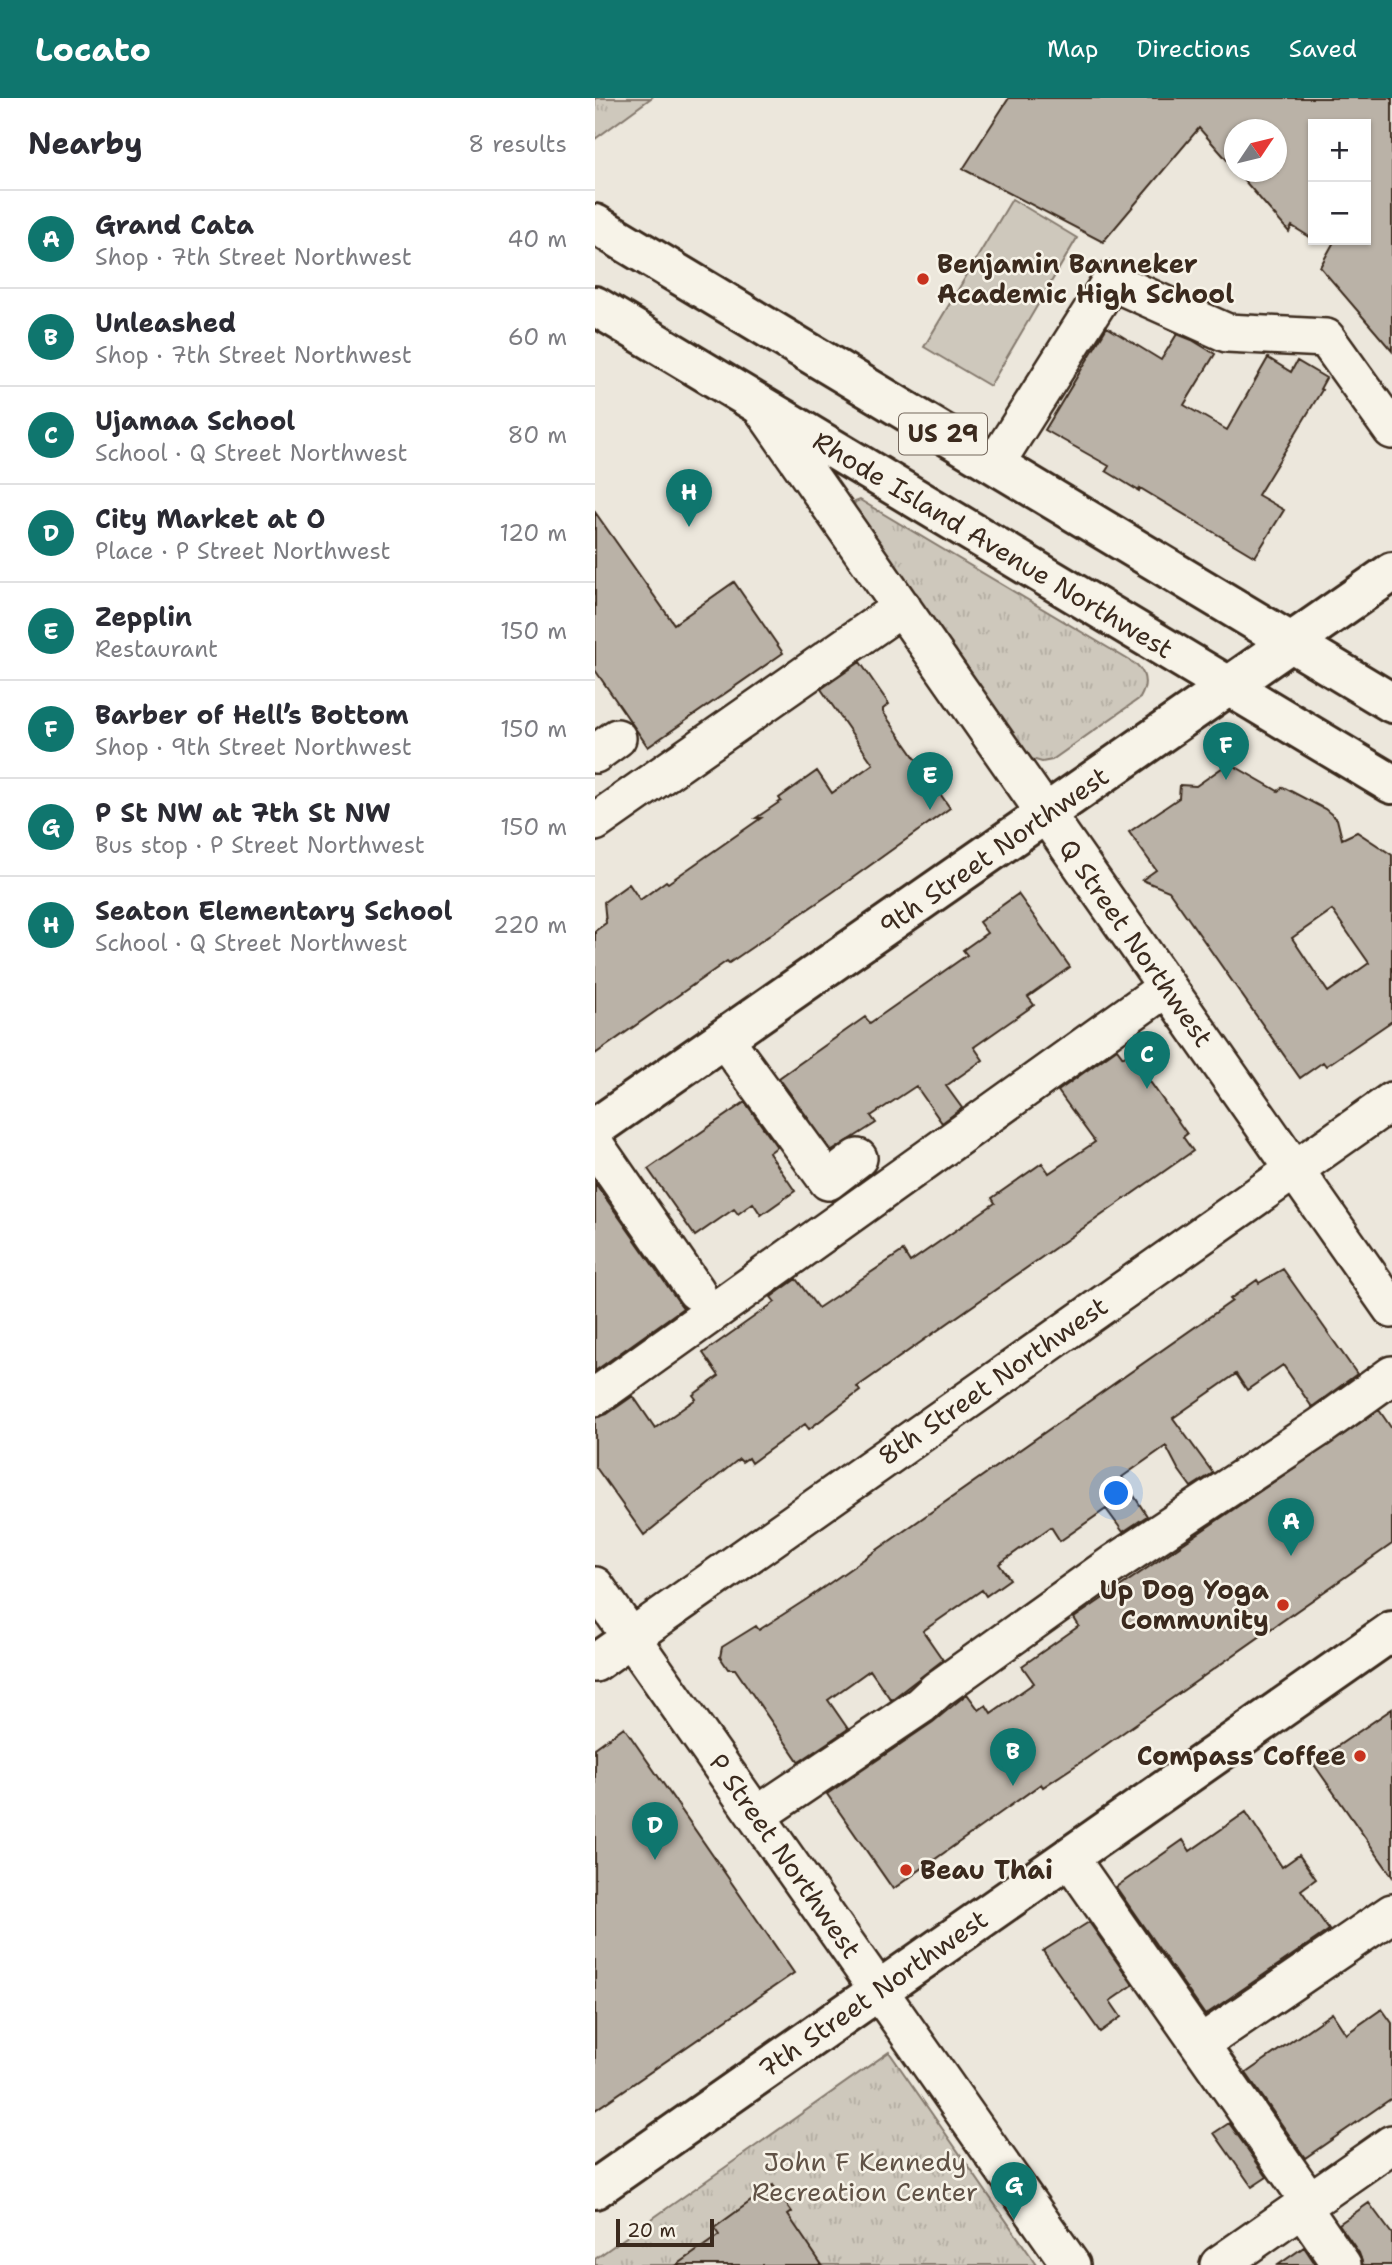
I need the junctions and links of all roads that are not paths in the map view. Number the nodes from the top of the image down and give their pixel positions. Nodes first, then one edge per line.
1 (595, 225) edge
2 (595, 306) edge
3 (760, 405) junction
4 (1392, 430) edge
5 (995, 464) junction
6 (1392, 572) edge
7 (901, 607) junction
8 (1292, 642) junction
9 (1230, 686) junction
10 (1392, 703) edge
11 (1392, 784) edge
12 (1046, 814) junction
13 (595, 822) edge
14 (1167, 987) junction
15 (724, 1038) junction
16 (1392, 1101) edge
17 (595, 1128) edge
18 (595, 1145) edge
19 (857, 1158) dead end
20 (1295, 1168) junction
21 (696, 1291) dead end
22 (1392, 1309) edge
23 (1392, 1375) edge
24 (595, 1397) edge
25 (595, 1586) edge
26 (1392, 1631) edge
27 (631, 1638) junction
28 (595, 1663) edge
29 (756, 1816) junction
30 (1069, 1857) junction
31 (1392, 1913) edge
32 (879, 1991) junction
33 (1202, 2043) junction
34 (1392, 2144) edge
35 (595, 2189) edge
36 (1306, 2204) junction
37 (1063, 2262) edge
38 (1219, 2265) edge
39 (1342, 2265) edge

1 - 5 main road, US 29
2 - 3 main road, Rhode Island Avenue Northwest / US 29
3 - 7 street, Q Street Northwest
3 - 9 main road, Rhode Island Avenue Northwest / US 29
4 - 5 street
5 - 8 main road, US 29
6 - 8 main road, 9th Street Northwest
7 - 12 street, Q Street Northwest
7 - 13 street
8 - 9 main road, 9th Street Northwest
8 - 10 main road, US 29
9 - 11 main road, Rhode Island Avenue Northwest / US 29
9 - 12 main road, 9th Street Northwest
12 - 14 street, Q Street Northwest
12 - 15 main road, 9th Street Northwest
14 - 20 street, Q Street Northwest
14 - 24 street
15 - 17 main road, 9th Street Northwest
15 - 19 street
16 - 20 street, 8th Street Northwest
18 - 21 street
20 - 22 street, Q Street Northwest
20 - 27 street, 8th Street Northwest
23 - 29 street
25 - 27 street, P Street Northwest
26 - 30 main road, 7th Street Northwest
27 - 28 street, 8th Street Northwest
27 - 29 street, P Street Northwest
29 - 32 street, P Street Northwest
30 - 32 main road, 7th Street Northwest
30 - 33 street
31 - 33 street
32 - 35 main road, 7th Street Northwest
32 - 37 street, P Street Northwest
33 - 36 street
34 - 36 street
36 - 38 street
36 - 39 street

